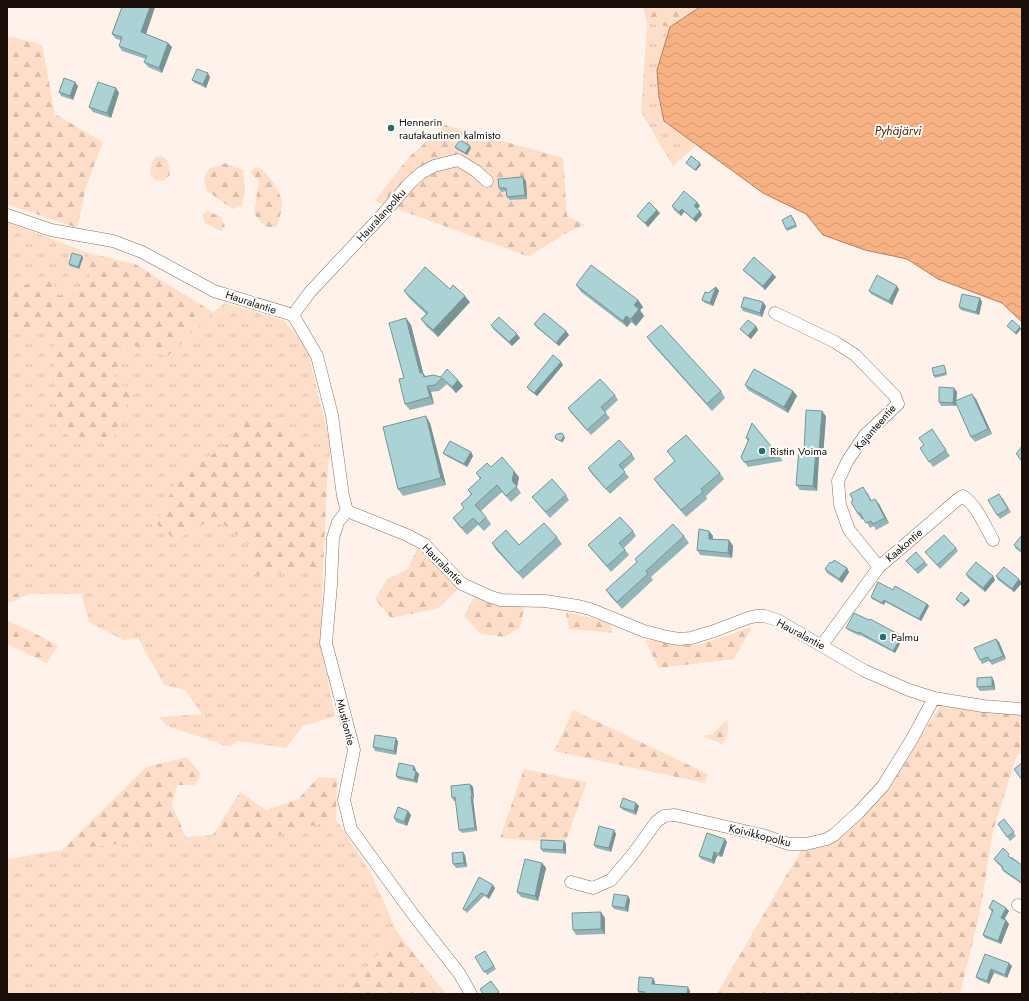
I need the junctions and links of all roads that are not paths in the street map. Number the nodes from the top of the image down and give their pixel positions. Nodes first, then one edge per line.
1 (487, 181) dead end
2 (7, 215) edge
3 (775, 313) dead end
4 (293, 315) junction
5 (347, 511) junction
6 (993, 540) dead end
7 (879, 567) junction
8 (822, 645) junction
9 (934, 698) junction
10 (1022, 709) edge
11 (571, 882) dead end
12 (471, 994) edge

1 - 4 street, Hauralanpolku
2 - 4 street, Hauralantie
3 - 7 street, Kajanteentie
4 - 5 street
5 - 8 street, Hauralantie
5 - 12 street, Mustiontie
6 - 7 street, Kaakontie
7 - 8 street, Kaakontie
8 - 9 street, Hauralantie
9 - 10 street, Hauralantie
9 - 11 street, Koivikkopolku

